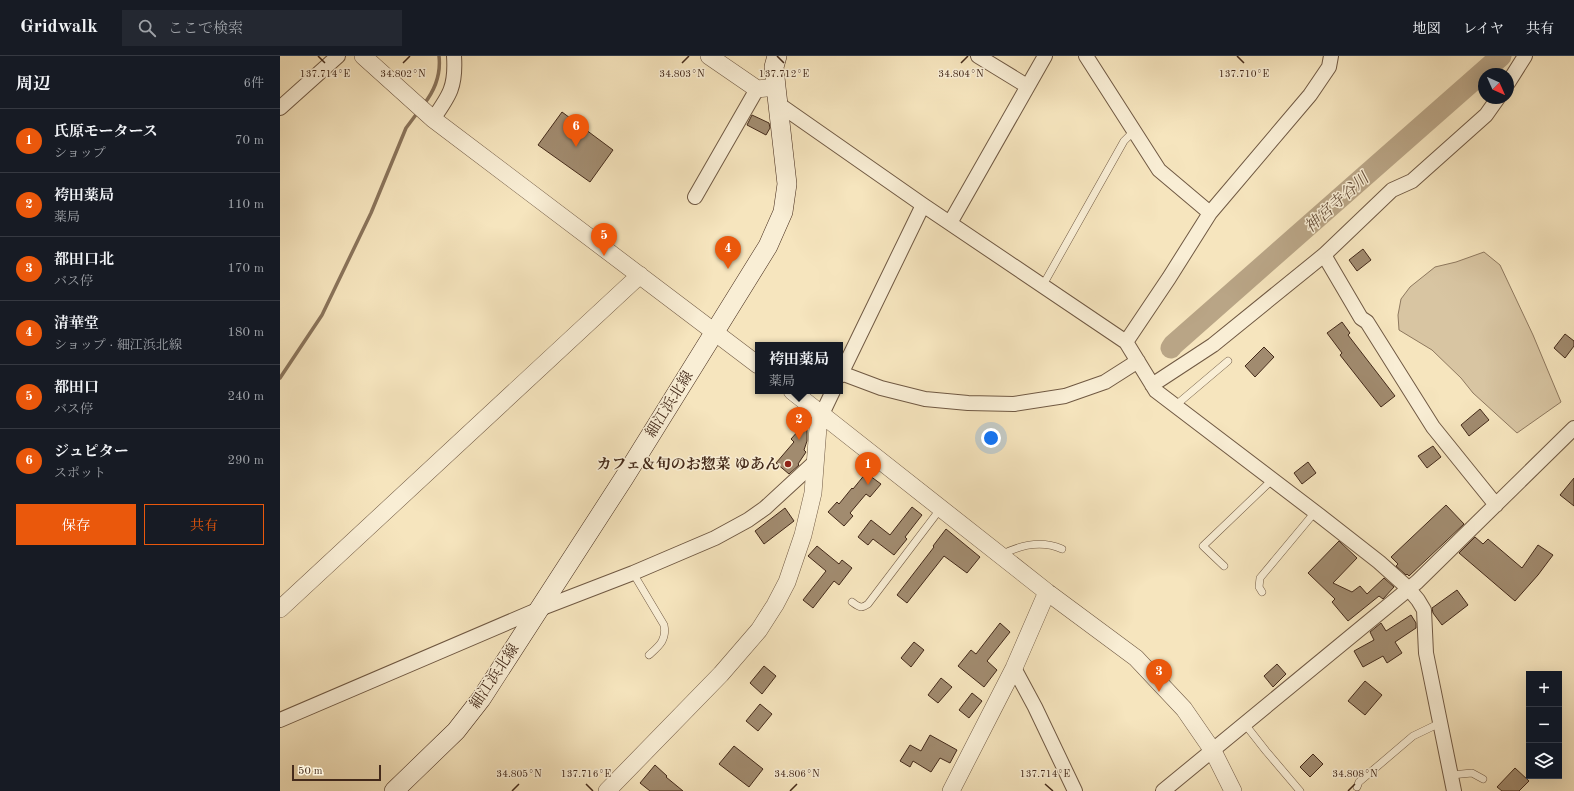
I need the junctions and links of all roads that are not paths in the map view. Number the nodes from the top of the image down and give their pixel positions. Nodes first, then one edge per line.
1 (338, 56) edge
2 (363, 56) edge
3 (454, 56) edge
4 (709, 56) edge
5 (777, 56) edge
6 (978, 56) edge
7 (1045, 56) edge
8 (1086, 56) edge
9 (1331, 56) edge
10 (1525, 56) edge
11 (1514, 73) edge
12 (1027, 86) junction
13 (770, 93) junction
14 (1494, 104) edge
15 (280, 108) edge
16 (431, 117) junction
17 (1134, 131) junction
18 (695, 197) dead end
19 (923, 205) junction
20 (1210, 213) junction
21 (950, 223) junction
22 (1324, 255) junction
23 (640, 275) junction
24 (1043, 285) junction
25 (714, 331) junction
26 (1126, 342) junction
27 (1138, 361) junction
28 (1228, 362) dead end
29 (755, 363) edge
30 (843, 369) edge
31 (843, 376) edge
32 (1152, 385) junction
33 (796, 394) edge
34 (832, 394) edge
35 (1176, 405) junction
36 (822, 414) junction
37 (1574, 428) edge
38 (815, 462) junction
39 (1273, 479) junction
40 (1496, 505) junction
41 (941, 508) junction
42 (1315, 512) junction
43 (1062, 549) dead end
44 (1000, 555) junction
45 (1224, 566) dead end
46 (633, 573) junction
47 (1408, 588) junction
48 (1047, 592) junction
49 (1262, 592) dead end
50 (852, 602) dead end
51 (280, 609) edge
52 (537, 610) junction
53 (649, 655) dead end
54 (1014, 668) junction
55 (280, 720) edge
56 (1244, 723) junction
57 (1440, 723) junction
58 (1213, 751) junction
59 (1451, 775) junction
60 (1483, 779) dead end
61 (1357, 787) dead end
62 (394, 791) edge
63 (607, 791) edge
64 (951, 791) edge
65 (1075, 791) edge
66 (1163, 791) edge
67 (1232, 791) edge
68 (1300, 791) edge
69 (1454, 791) edge

1 - 15 street
2 - 16 street
3 - 16 street
4 - 13 street
5 - 13 main road, 細江浜北線
6 - 12 street
7 - 12 street
8 - 17 street
9 - 20 street
10 - 11 street
12 - 21 street
13 - 18 street
13 - 19 street
13 - 25 main road, 細江浜北線
14 - 22 street
16 - 23 street
17 - 20 street
17 - 24 lane
19 - 21 street
19 - 30 street
20 - 26 street
21 - 24 street
22 - 32 street
22 - 40 street
23 - 25 street
23 - 51 street
24 - 26 street
25 - 29 street
25 - 52 main road, 細江浜北線
26 - 27 street
27 - 31 street
27 - 32 street
28 - 35 lane
32 - 35 street
33 - 36 street
34 - 36 street
35 - 39 street
36 - 38 street
36 - 41 street
37 - 40 street
38 - 46 street
38 - 63 street
39 - 42 street
39 - 45 lane
40 - 47 street
41 - 44 street
41 - 50 lane
42 - 47 street
42 - 49 lane
43 - 44 lane
44 - 48 street
46 - 52 street
46 - 53 lane
47 - 56 street
47 - 57 street
48 - 54 street
48 - 58 street
52 - 55 street
52 - 62 main road, 細江浜北線
54 - 64 street
54 - 65 street
56 - 58 street
56 - 68 lane
57 - 59 street
57 - 61 lane
58 - 66 street
58 - 67 street
59 - 60 lane
59 - 69 street

